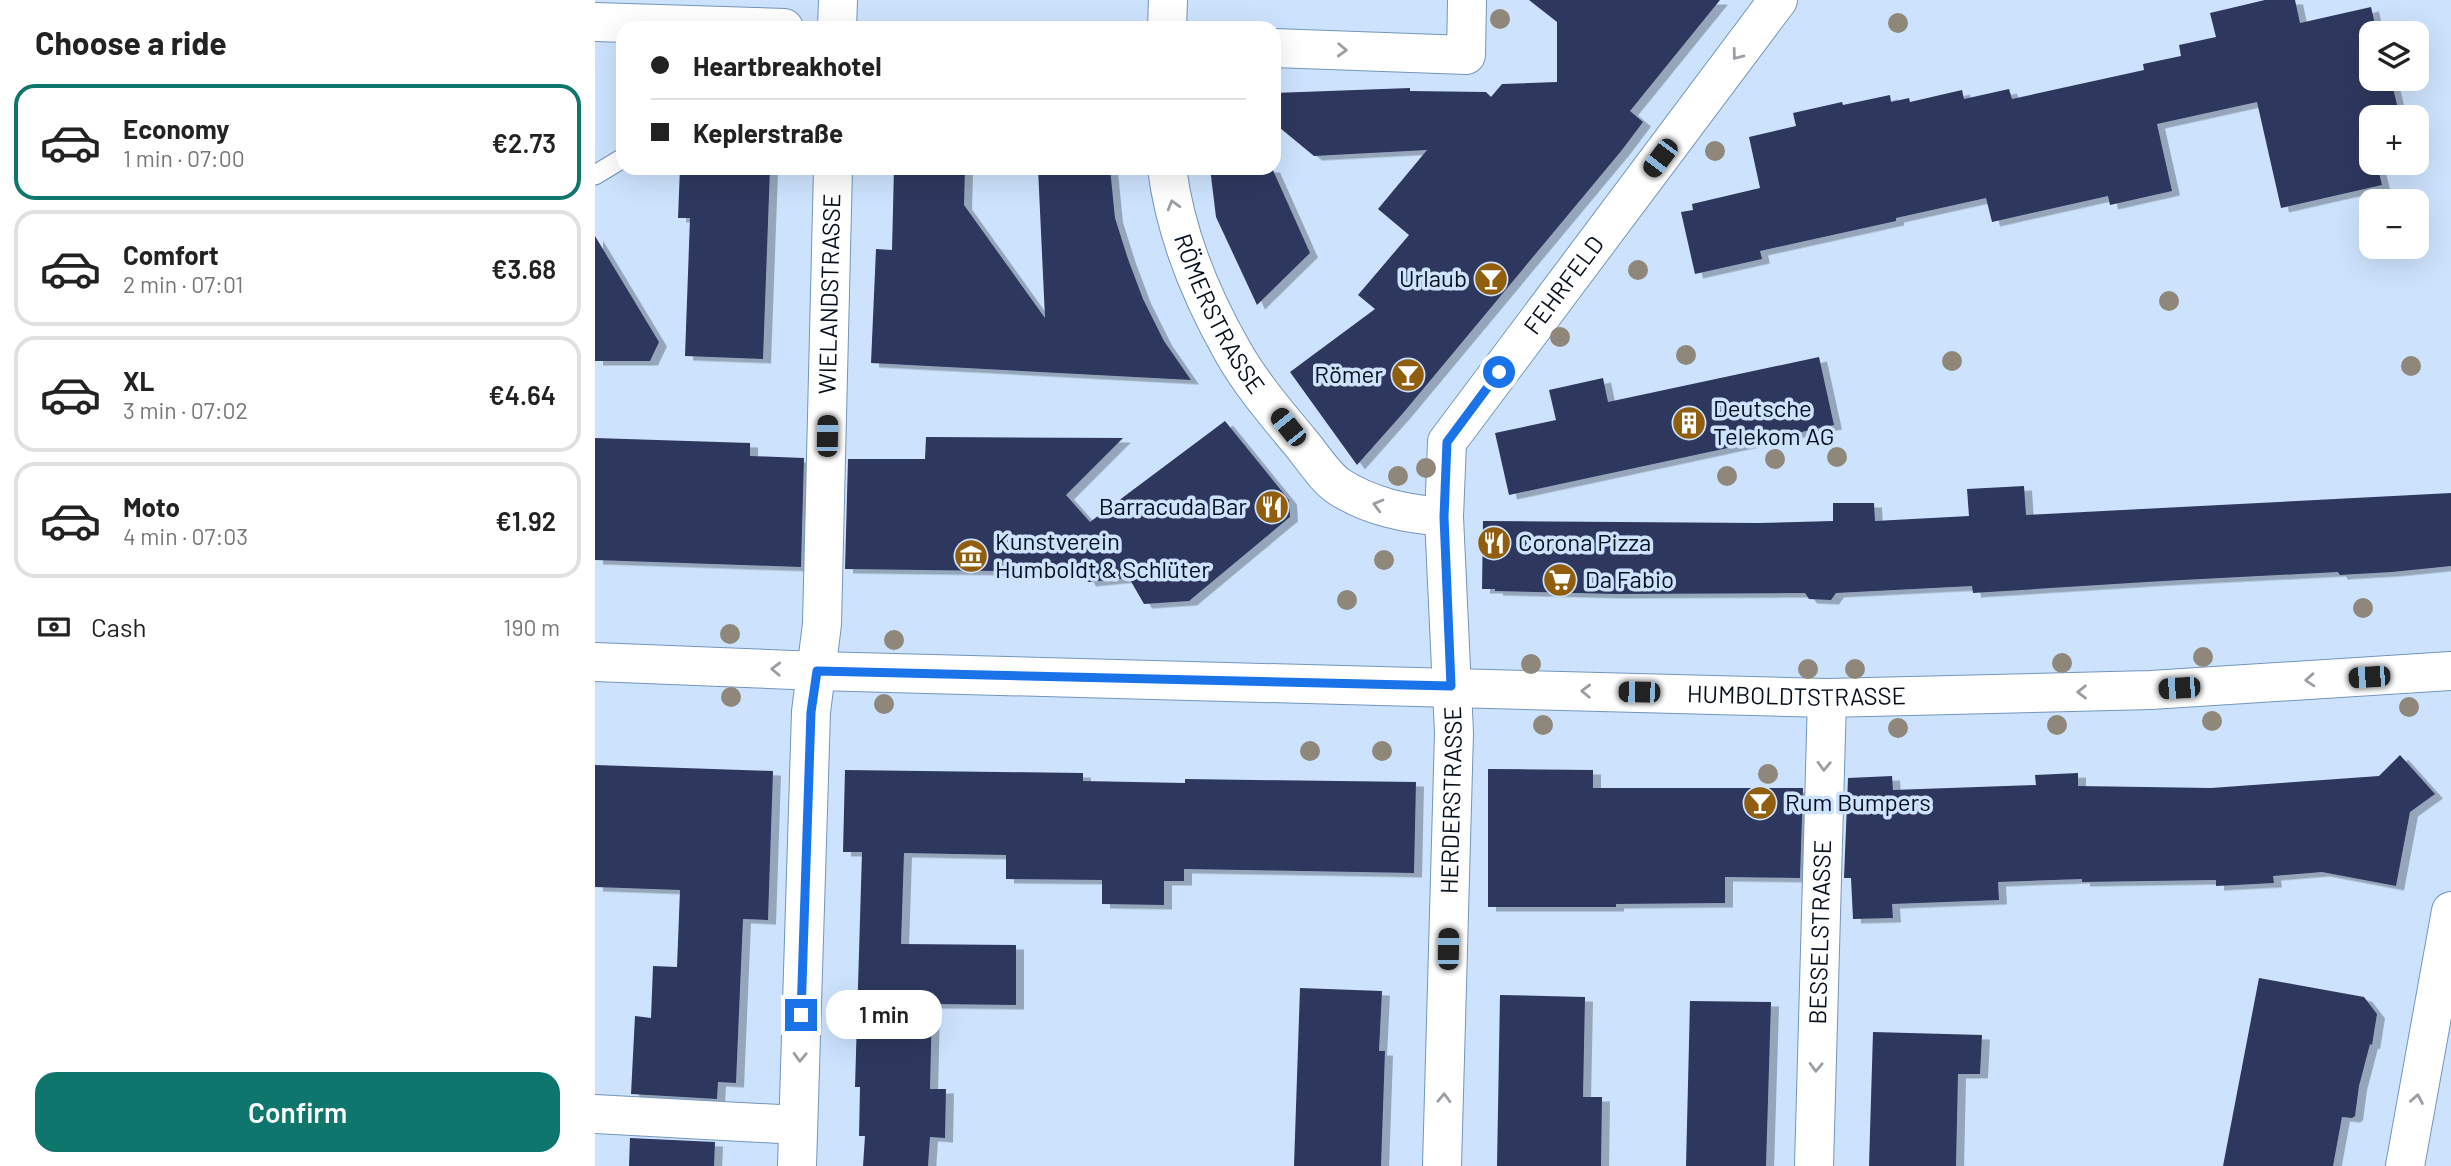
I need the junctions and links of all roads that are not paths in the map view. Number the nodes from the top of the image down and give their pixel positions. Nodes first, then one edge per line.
1 (838, 0) edge
2 (1168, 0) edge
3 (1467, 0) edge
4 (1778, 0) edge
5 (837, 21) edge
6 (1167, 21) edge
7 (595, 22) edge
8 (616, 23) edge
9 (1281, 48) edge
10 (616, 162) edge
11 (595, 175) edge
12 (834, 175) edge
13 (1168, 175) edge
14 (1444, 517) junction
15 (595, 662) edge
16 (817, 671) junction
17 (2451, 671) edge
18 (1451, 686) junction
19 (1827, 698) junction
20 (2451, 911) edge
21 (595, 1114) edge
22 (798, 1125) junction
23 (797, 1166) edge
24 (1442, 1166) edge
25 (1814, 1166) edge
26 (2405, 1166) edge

1 - 5 street
2 - 6 street
9 -> 3 street
4 -> 14 street, FEHRFELD
7 - 8 street
10 - 11 lane
12 - 16 street, WIELANDSTRASSE
14 -> 13 street, RÖMERSTRASSE
14 - 18 street, FEHRFELD
16 -> 15 street, HUMBOLDTSTRASSE
16 - 18 street, HUMBOLDTSTRASSE
16 -> 22 street, WIELANDSTRASSE
17 -> 19 street, HUMBOLDTSTRASSE
19 -> 18 street, HUMBOLDTSTRASSE
24 -> 18 street, HERDERSTRASSE
19 -> 25 street, BESSELSTRASSE
26 -> 20 street
21 - 22 street
22 - 23 street, WIELANDSTRASSE

